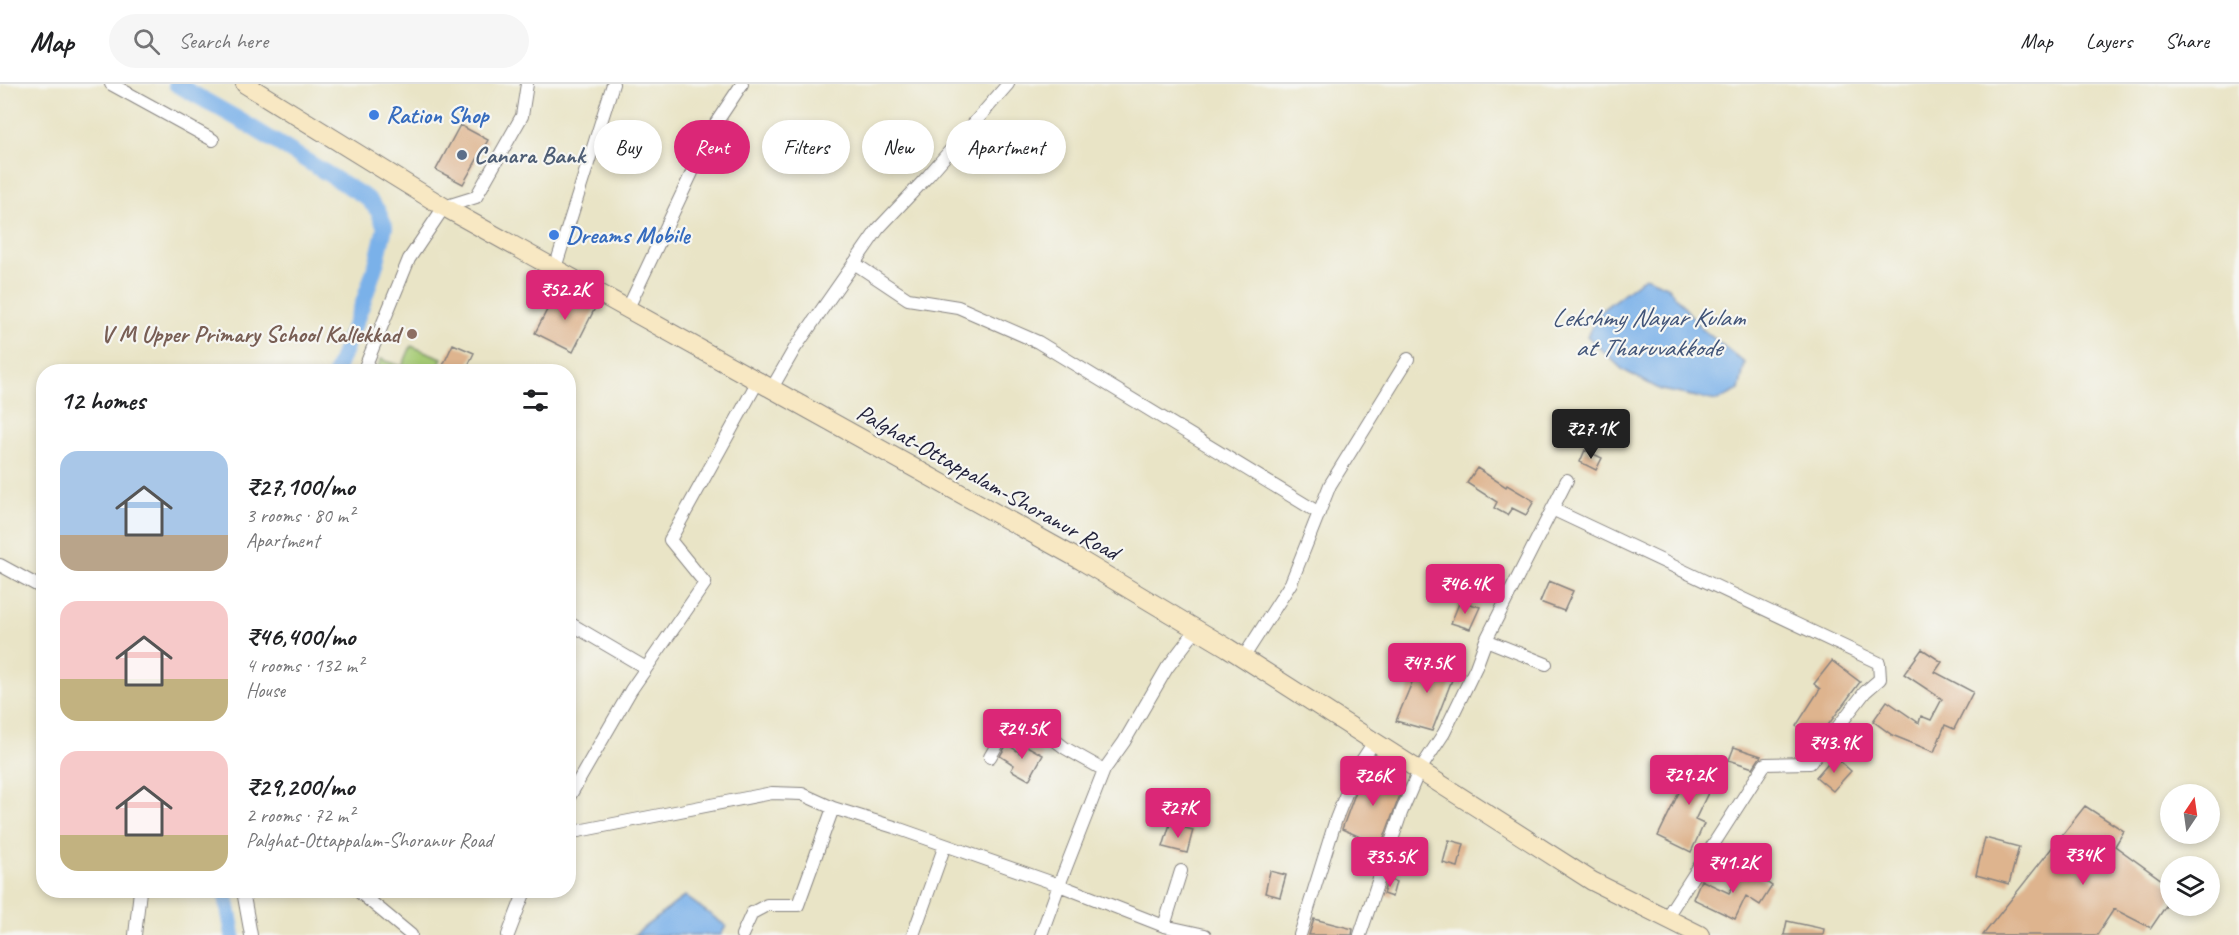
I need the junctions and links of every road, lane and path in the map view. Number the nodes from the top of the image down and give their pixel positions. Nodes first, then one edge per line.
1 (111, 84) edge
2 (245, 84) edge
3 (527, 84) edge
4 (613, 84) edge
5 (742, 84) edge
6 (1008, 84) edge
7 (213, 140) dead end
8 (444, 207) junction
9 (854, 262) junction
10 (555, 268) junction
11 (627, 308) junction
12 (1408, 359) dead end
13 (366, 364) edge
14 (765, 384) junction
15 (1567, 480) dead end
16 (1552, 509) junction
17 (1319, 513) junction
18 (0, 565) edge
19 (36, 585) edge
20 (576, 627) edge
21 (1196, 630) junction
22 (1486, 640) junction
23 (1243, 658) junction
24 (1546, 663) dead end
25 (646, 668) junction
26 (1374, 742) junction
27 (990, 757) dead end
28 (1104, 770) junction
29 (1419, 771) junction
30 (576, 785) edge
31 (833, 808) junction
32 (576, 830) edge
33 (945, 845) junction
34 (1181, 872) dead end
35 (1059, 885) junction
36 (139, 898) edge
37 (244, 898) edge
38 (366, 898) edge
39 (522, 898) edge
40 (1666, 918) junction
41 (1160, 929) edge
42 (135, 935) edge
43 (251, 935) edge
44 (411, 935) edge
45 (508, 935) edge
46 (742, 935) edge
47 (913, 935) edge
48 (1041, 935) edge
49 (1205, 935) edge
50 (1300, 935) edge
51 (1360, 935) edge
52 (1700, 935) edge

1 - 7 street
2 - 8 main road, Palghat-Ottappalam-Shoranur Road
3 - 8 street
4 - 10 street
5 - 11 street
6 - 9 street
8 - 10 main road, Palghat-Ottappalam-Shoranur Road
8 - 13 street
9 - 14 street
9 - 17 street
10 - 11 main road, Palghat-Ottappalam-Shoranur Road
11 - 14 main road, Palghat-Ottappalam-Shoranur Road
12 - 17 street
14 - 21 main road, Palghat-Ottappalam-Shoranur Road
14 - 25 street
15 - 16 street
16 - 22 street
16 - 40 street
17 - 23 street
18 - 19 street
20 - 25 street
21 - 23 main road, Palghat-Ottappalam-Shoranur Road
21 - 28 street
22 - 24 street
22 - 29 street
23 - 26 main road, Palghat-Ottappalam-Shoranur Road
25 - 30 street
26 - 29 main road, Palghat-Ottappalam-Shoranur Road
26 - 50 street
27 - 28 street
28 - 35 street
29 - 40 main road, Palghat-Ottappalam-Shoranur Road
29 - 51 street
31 - 32 street
31 - 33 street
31 - 46 street
33 - 35 street
33 - 47 street
34 - 41 street
35 - 41 street
35 - 48 street
36 - 42 street
37 - 43 street
38 - 44 street
39 - 45 street
40 - 52 main road, Palghat-Ottappalam-Shoranur Road
41 - 49 street

